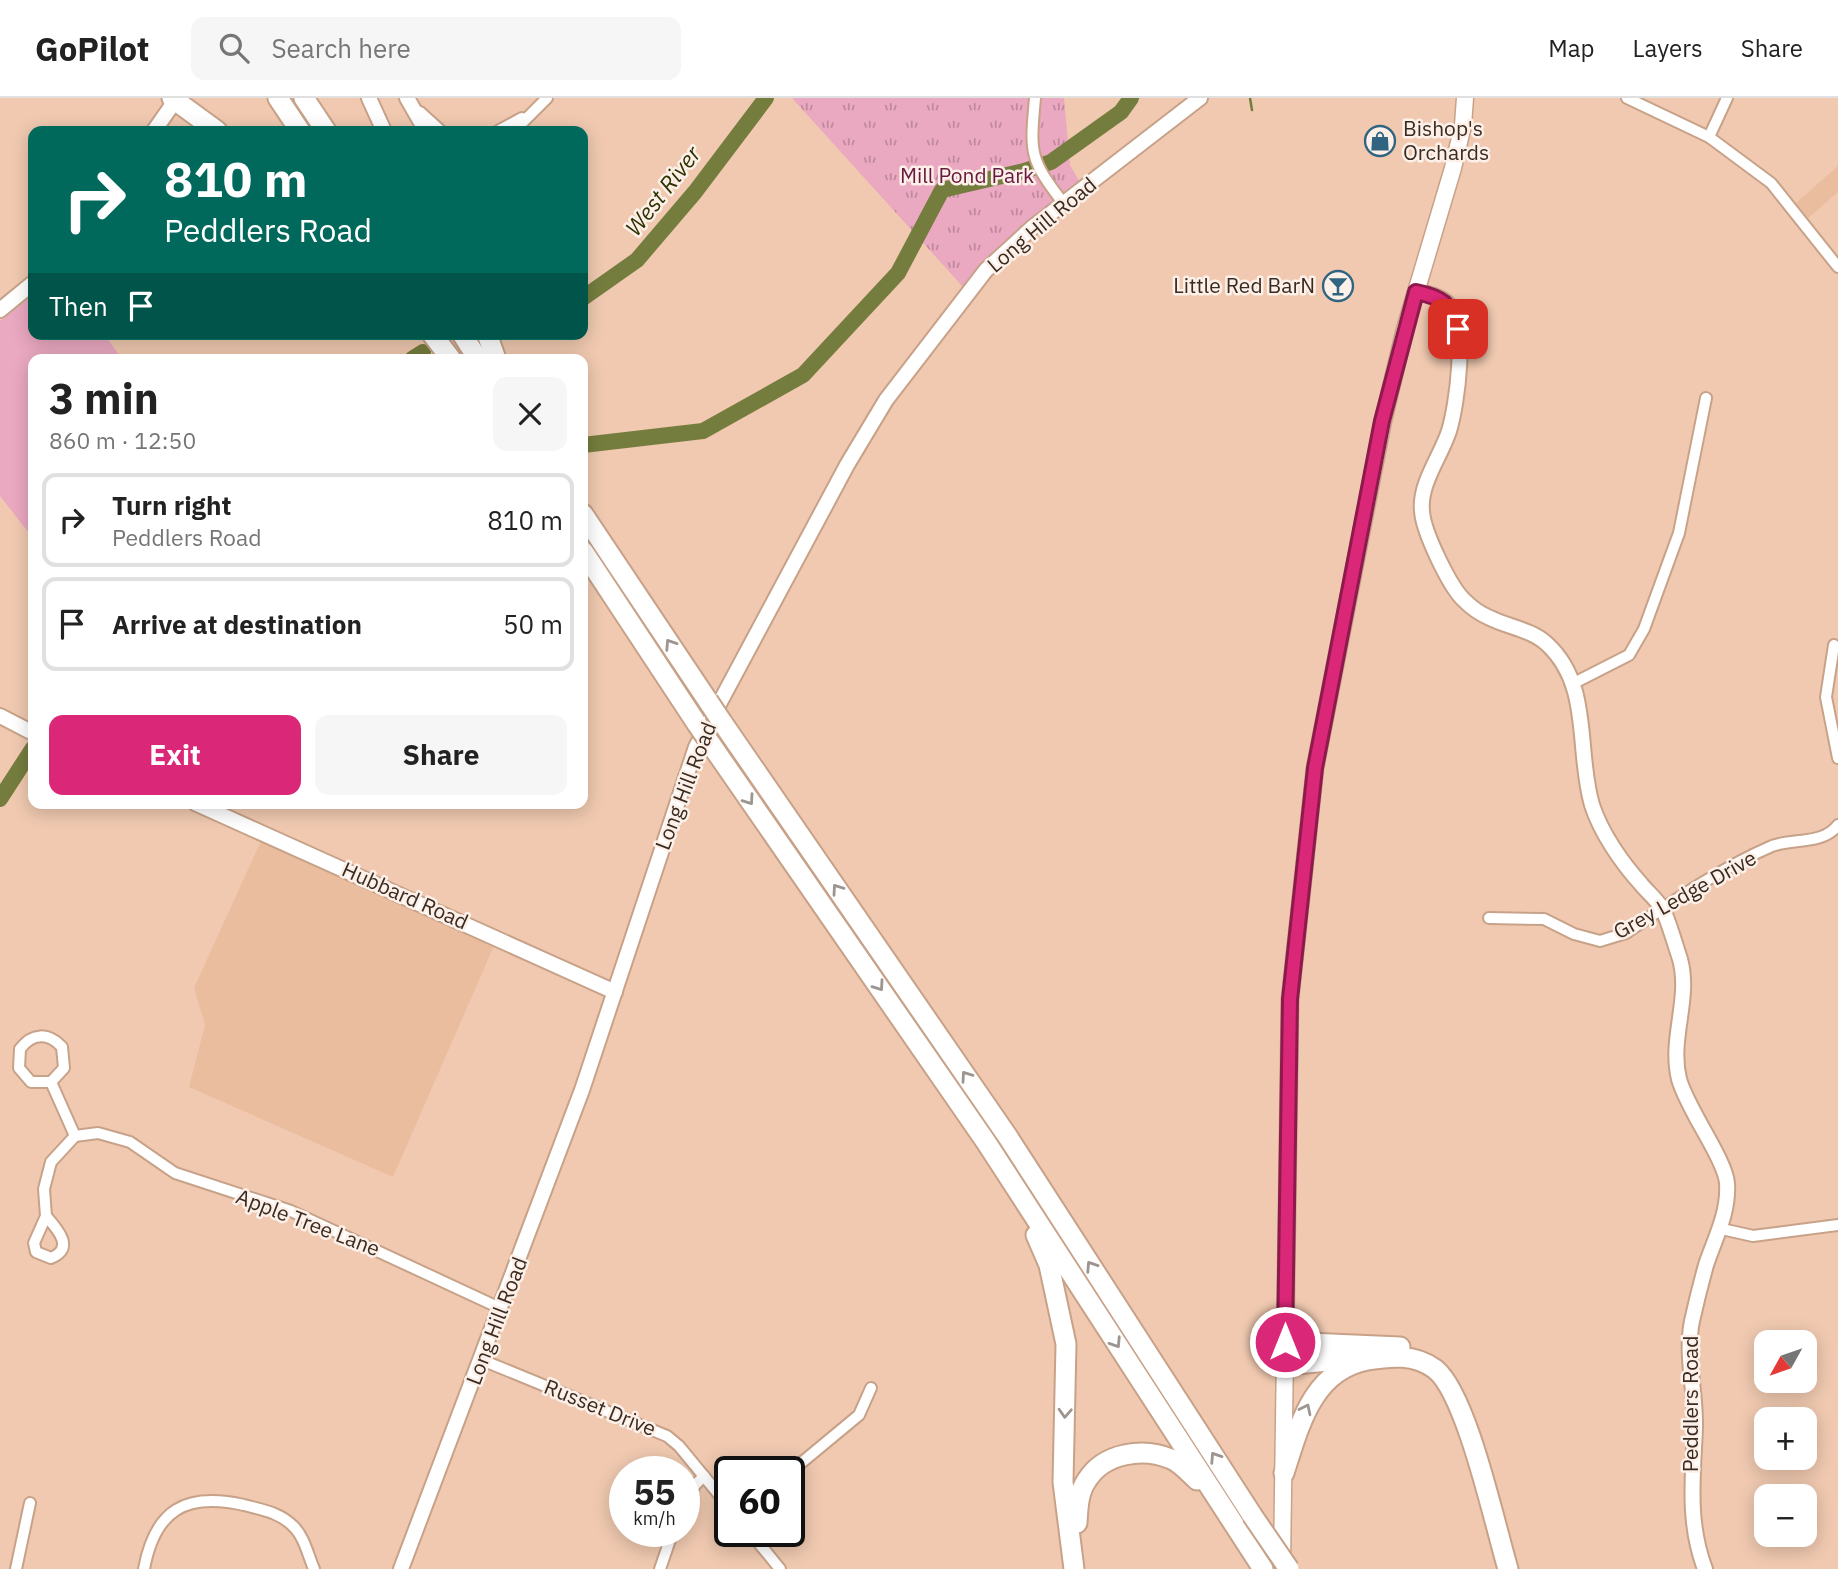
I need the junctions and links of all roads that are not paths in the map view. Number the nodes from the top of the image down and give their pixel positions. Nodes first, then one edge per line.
1 (278, 98) edge
2 (304, 98) edge
3 (369, 98) edge
4 (547, 98) edge
5 (1035, 98) edge
6 (1200, 98) edge
7 (1465, 98) edge
8 (1627, 98) edge
9 (1727, 98) edge
10 (175, 99) edge
11 (409, 101) edge
12 (534, 112) junction
13 (157, 126) edge
14 (210, 126) edge
15 (297, 126) edge
16 (323, 126) edge
17 (382, 126) edge
18 (423, 126) edge
19 (436, 126) edge
20 (507, 126) edge
21 (519, 126) edge
22 (1709, 137) junction
23 (1064, 204) junction
24 (1838, 267) edge
25 (28, 287) edge
26 (1416, 292) junction
27 (0, 310) edge
28 (1706, 398) dead end
29 (588, 521) edge
30 (588, 559) edge
31 (1834, 645) dead end
32 (1574, 682) junction
33 (0, 716) edge
34 (28, 731) edge
35 (1838, 758) edge
36 (208, 809) edge
37 (1838, 825) edge
38 (1662, 909) junction
39 (1489, 918) dead end
40 (615, 992) junction
41 (51, 1082) junction
42 (75, 1136) junction
43 (986, 1142) junction
44 (46, 1216) dead end
45 (1838, 1224) edge
46 (1722, 1229) junction
47 (502, 1308) junction
48 (1285, 1342) junction
49 (1393, 1356) junction
50 (482, 1360) junction
51 (1285, 1365) junction
52 (871, 1388) dead end
53 (805, 1460) edge
54 (1284, 1473) junction
55 (704, 1476) junction
56 (700, 1480) edge
57 (714, 1488) edge
58 (30, 1503) dead end
59 (668, 1547) edge
60 (762, 1547) edge
61 (1249, 1548) junction
62 (313, 1566) edge
63 (16, 1569) edge
64 (144, 1569) edge
65 (299, 1569) edge
66 (401, 1569) edge
67 (660, 1569) edge
68 (780, 1569) edge
69 (1074, 1569) edge
70 (1083, 1569) edge
71 (1263, 1569) edge
72 (1282, 1569) edge
73 (1289, 1569) edge
74 (1508, 1569) edge
75 (1518, 1569) edge
76 (1704, 1569) edge

1 - 15 highway
2 - 16 highway
3 - 17 street
4 - 12 street
5 - 23 street
6 - 23 street, Long Hill Road
7 - 26 main road
8 - 22 street
9 - 22 street
10 - 13 street
10 - 14 highway
11 - 18 street
11 - 19 street
12 - 20 street
12 - 21 street
22 - 24 street
23 - 40 street, Long Hill Road
25 - 27 street
26 - 32 street, Peddlers Road
26 - 48 main road
28 - 32 street
73 -> 29 highway, bridge
30 -> 43 highway, bridge
31 - 35 street
32 - 38 street, Peddlers Road
33 - 34 street
36 - 40 street, Hubbard Road
37 - 38 street, Grey Ledge Drive
38 - 39 street, Grey Ledge Drive
38 - 46 street, Peddlers Road
40 - 47 street, Long Hill Road
41 - 41 street
41 - 42 street
42 - 44 street
42 - 47 street, Apple Tree Lane
43 -> 61 highway
43 -> 69 highway
45 - 46 street
46 - 76 street, Peddlers Road
47 - 50 street, Long Hill Road
48 - 51 main road
48 - 75 highway
49 - 51 highway
54 -> 49 highway
49 - 74 highway
50 - 55 street, Russet Drive
50 - 66 street, Long Hill Road
51 - 54 main road
52 - 53 street
54 - 72 main road
55 - 56 street
55 - 57 street, Russet Drive
58 - 63 street
59 - 67 street
60 - 68 street
61 - 70 highway
61 - 71 highway
62 - 64 street
62 - 65 street

